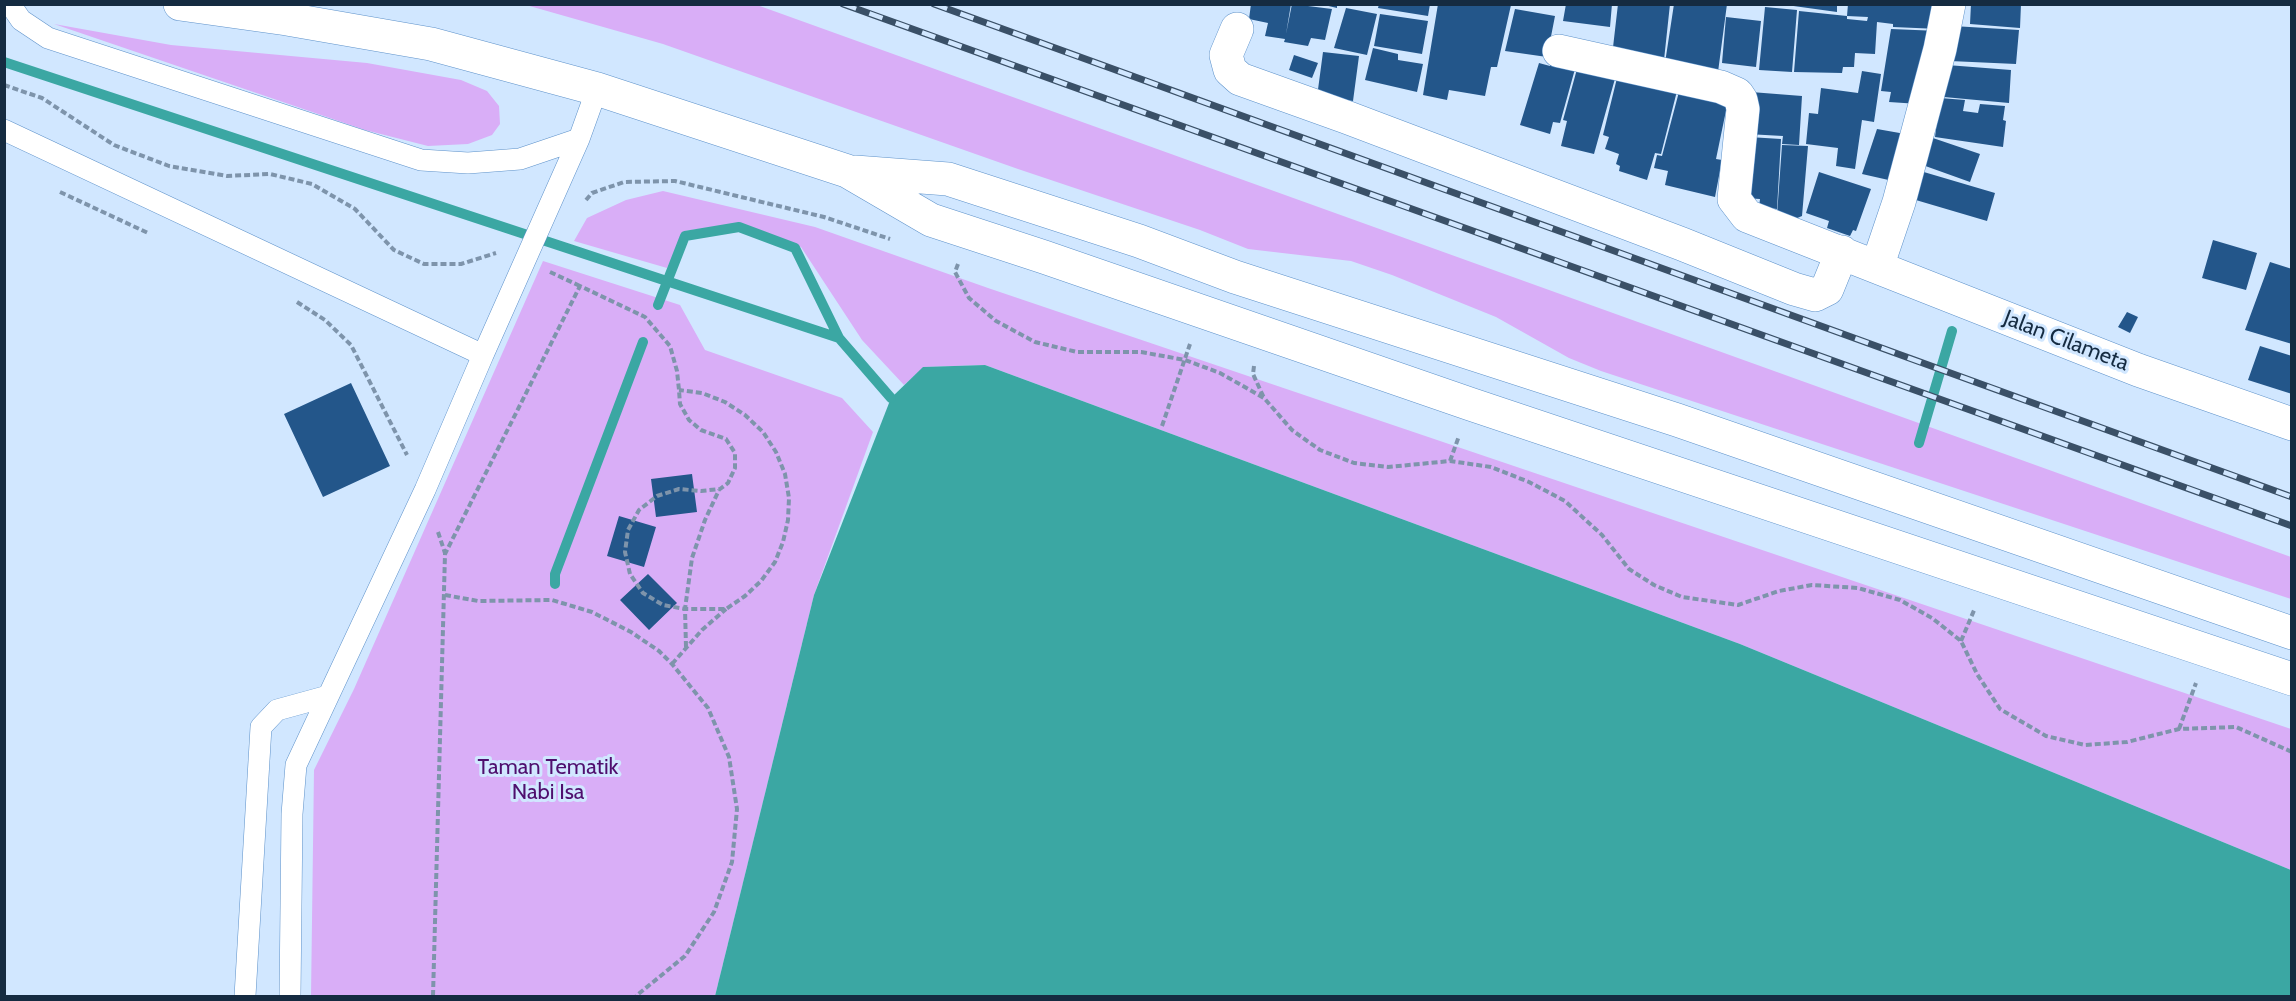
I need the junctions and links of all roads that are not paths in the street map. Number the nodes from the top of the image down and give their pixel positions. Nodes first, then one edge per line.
1 (10, 4) edge
2 (180, 4) edge
3 (1949, 4) edge
4 (4, 23) edge
5 (1237, 29) dead end
6 (48, 38) junction
7 (1559, 51) dead end
8 (597, 89) junction
9 (4, 130) edge
10 (579, 139) junction
11 (847, 171) junction
12 (1842, 252) junction
13 (1877, 267) junction
14 (483, 355) junction
15 (2292, 424) edge
16 (2292, 633) edge
17 (2292, 679) edge
18 (328, 696) junction
19 (245, 996) edge
20 (291, 996) edge

1 - 6 lane
2 - 8 street
3 - 13 street
4 - 6 lane
5 - 12 street
6 - 10 lane
7 - 12 street, Jalan Cilameta
8 - 10 lane
8 - 11 street
9 - 14 lane
10 - 14 lane
11 - 16 street
11 - 17 street
12 - 13 street, Jalan Cilameta
13 - 15 street, Jalan Cilameta
14 - 18 lane
18 - 19 lane
18 - 20 lane

